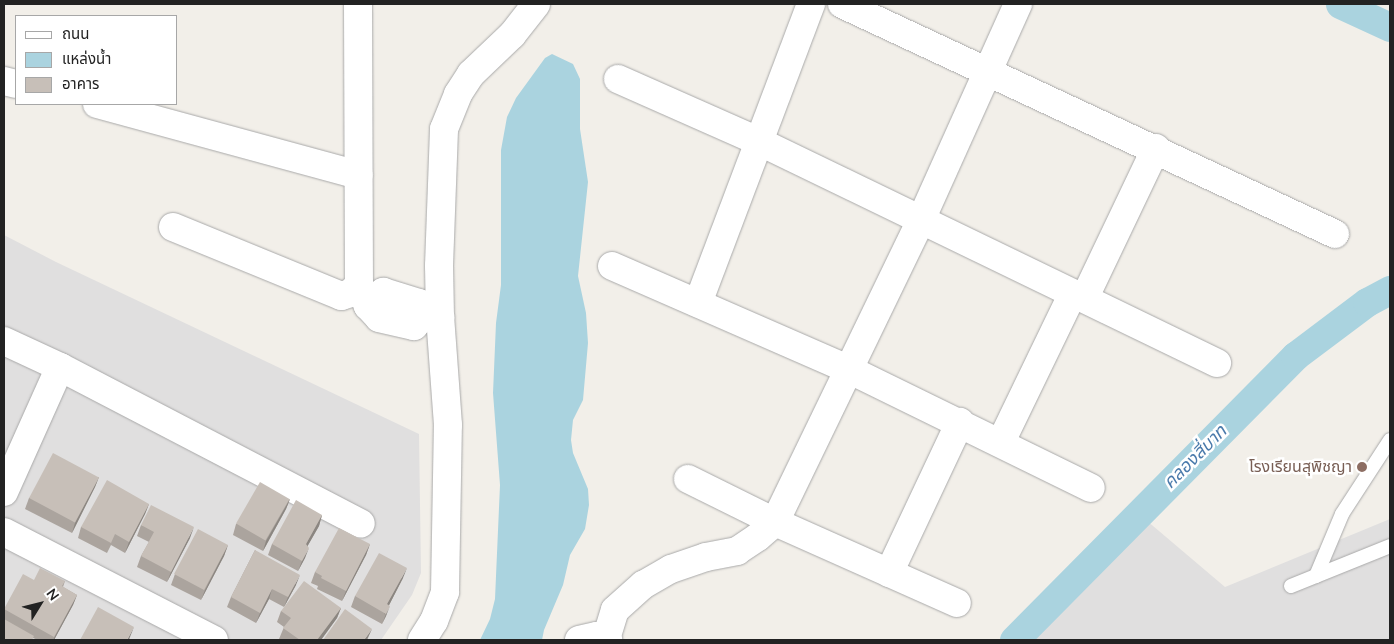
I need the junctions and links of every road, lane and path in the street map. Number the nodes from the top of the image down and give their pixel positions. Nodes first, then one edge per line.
1 (358, 4) edge
2 (536, 4) edge
3 (811, 4) edge
4 (842, 4) edge
5 (1018, 4) edge
6 (988, 70) junction
7 (618, 79) dead end
8 (101, 105) edge
9 (758, 141) junction
10 (1156, 148) junction
11 (359, 174) junction
12 (921, 220) junction
13 (173, 227) dead end
14 (1335, 234) dead end
15 (612, 266) dead end
16 (363, 295) junction
17 (1079, 296) junction
18 (698, 304) junction
19 (432, 315) junction
20 (4, 340) edge
21 (1217, 363) dead end
22 (60, 367) junction
23 (850, 370) junction
24 (960, 422) junction
25 (1390, 440) edge
26 (1001, 442) junction
27 (688, 479) dead end
28 (1091, 488) dead end
29 (4, 492) edge
30 (775, 522) junction
31 (361, 524) dead end
32 (4, 532) edge
33 (1390, 546) edge
34 (889, 573) junction
35 (1316, 576) junction
36 (1291, 586) dead end
37 (957, 603) dead end
38 (214, 640) edge
39 (422, 640) edge
40 (579, 640) edge
41 (607, 640) edge

1 - 11 street
2 - 19 street
3 - 9 street
4 - 6 street
5 - 6 street
6 - 10 street
6 - 12 street
7 - 9 street
8 - 11 street
9 - 12 street
9 - 18 street
10 - 14 street
10 - 17 street
11 - 16 street
12 - 17 street
12 - 23 street
13 - 16 street
15 - 18 street
16 - 19 street
17 - 21 street
17 - 26 street
18 - 23 street
19 - 39 street
20 - 22 street
22 - 29 street
22 - 31 street
23 - 24 street
23 - 30 street
24 - 26 street
24 - 34 street
25 - 35 lane
26 - 28 street
27 - 30 street
30 - 34 street
30 - 41 street
32 - 38 street
33 - 35 lane
34 - 37 street
35 - 36 lane
40 - 41 street

